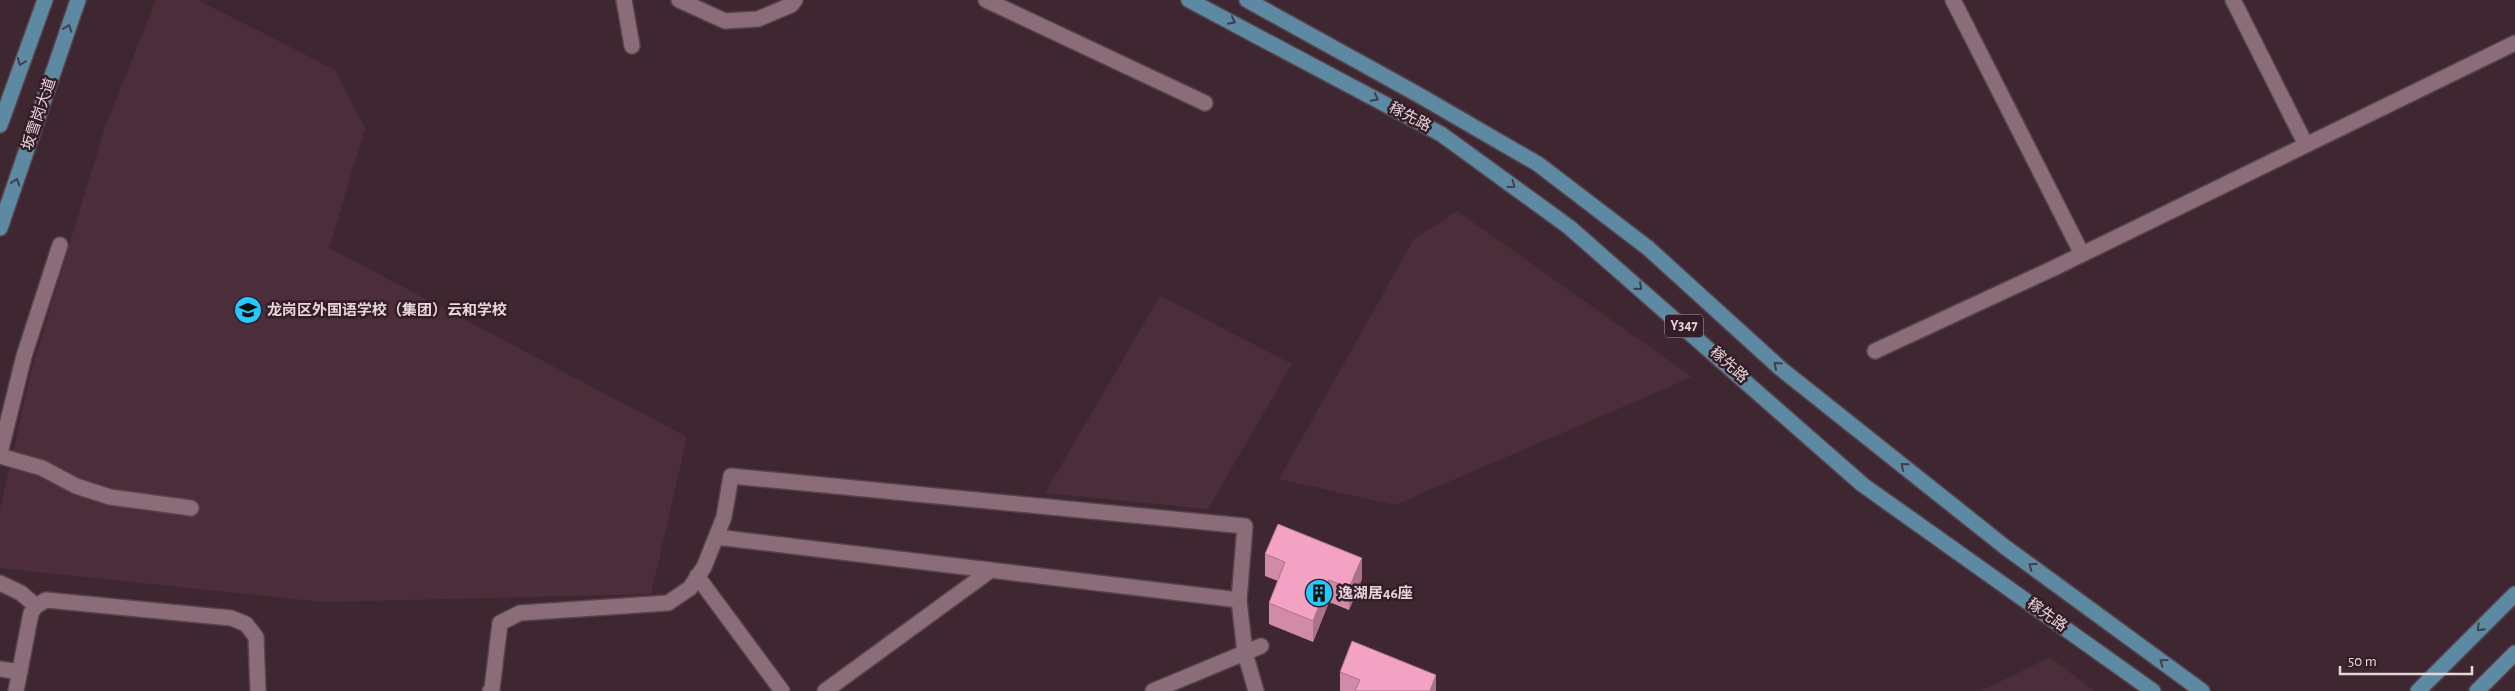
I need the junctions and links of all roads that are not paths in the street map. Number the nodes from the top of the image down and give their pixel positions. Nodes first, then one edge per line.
1 (45, 0) edge
2 (78, 0) edge
3 (624, 0) edge
4 (679, 0) edge
5 (794, 0) edge
6 (986, 0) edge
7 (1188, 0) edge
8 (1247, 0) edge
9 (1953, 0) edge
10 (2233, 0) edge
11 (2515, 43) edge
12 (632, 46) dead end
13 (1206, 103) dead end
14 (0, 125) edge
15 (2306, 145) junction
16 (0, 228) edge
17 (60, 245) dead end
18 (2082, 254) junction
19 (1875, 351) dead end
20 (0, 455) edge
21 (191, 508) dead end
22 (716, 537) junction
23 (991, 570) junction
24 (697, 576) junction
25 (0, 583) edge
26 (2515, 594) edge
27 (1239, 600) junction
28 (36, 606) junction
29 (1261, 646) dead end
30 (1245, 653) junction
31 (2515, 653) edge
32 (0, 669) edge
33 (20, 672) junction
34 (16, 691) edge
35 (258, 691) edge
36 (490, 691) edge
37 (782, 691) edge
38 (825, 691) edge
39 (1153, 691) edge
40 (1256, 691) edge
41 (2153, 691) edge
42 (2202, 691) edge
43 (2418, 691) edge
44 (2477, 691) edge

1 -> 14 main road
16 -> 2 main road, 坂雪岗大道
3 - 12 street
4 - 5 street
6 - 13 street
7 -> 41 main road, 稼先路 / Y347
42 -> 8 main road, 稼先路 / Y347
9 - 18 street
10 - 15 street
11 - 15 street
15 - 18 street
17 - 20 street
18 - 19 street
20 - 21 street
22 - 23 street
22 - 24 street
22 - 27 street
23 - 27 street
23 - 38 street
24 - 36 street
24 - 37 street
25 - 28 street
26 -> 43 main road
27 - 30 street
28 - 33 street
28 - 35 street
29 - 30 street
30 - 39 street
30 - 40 street
31 - 44 main road
32 - 33 street
33 - 34 street

